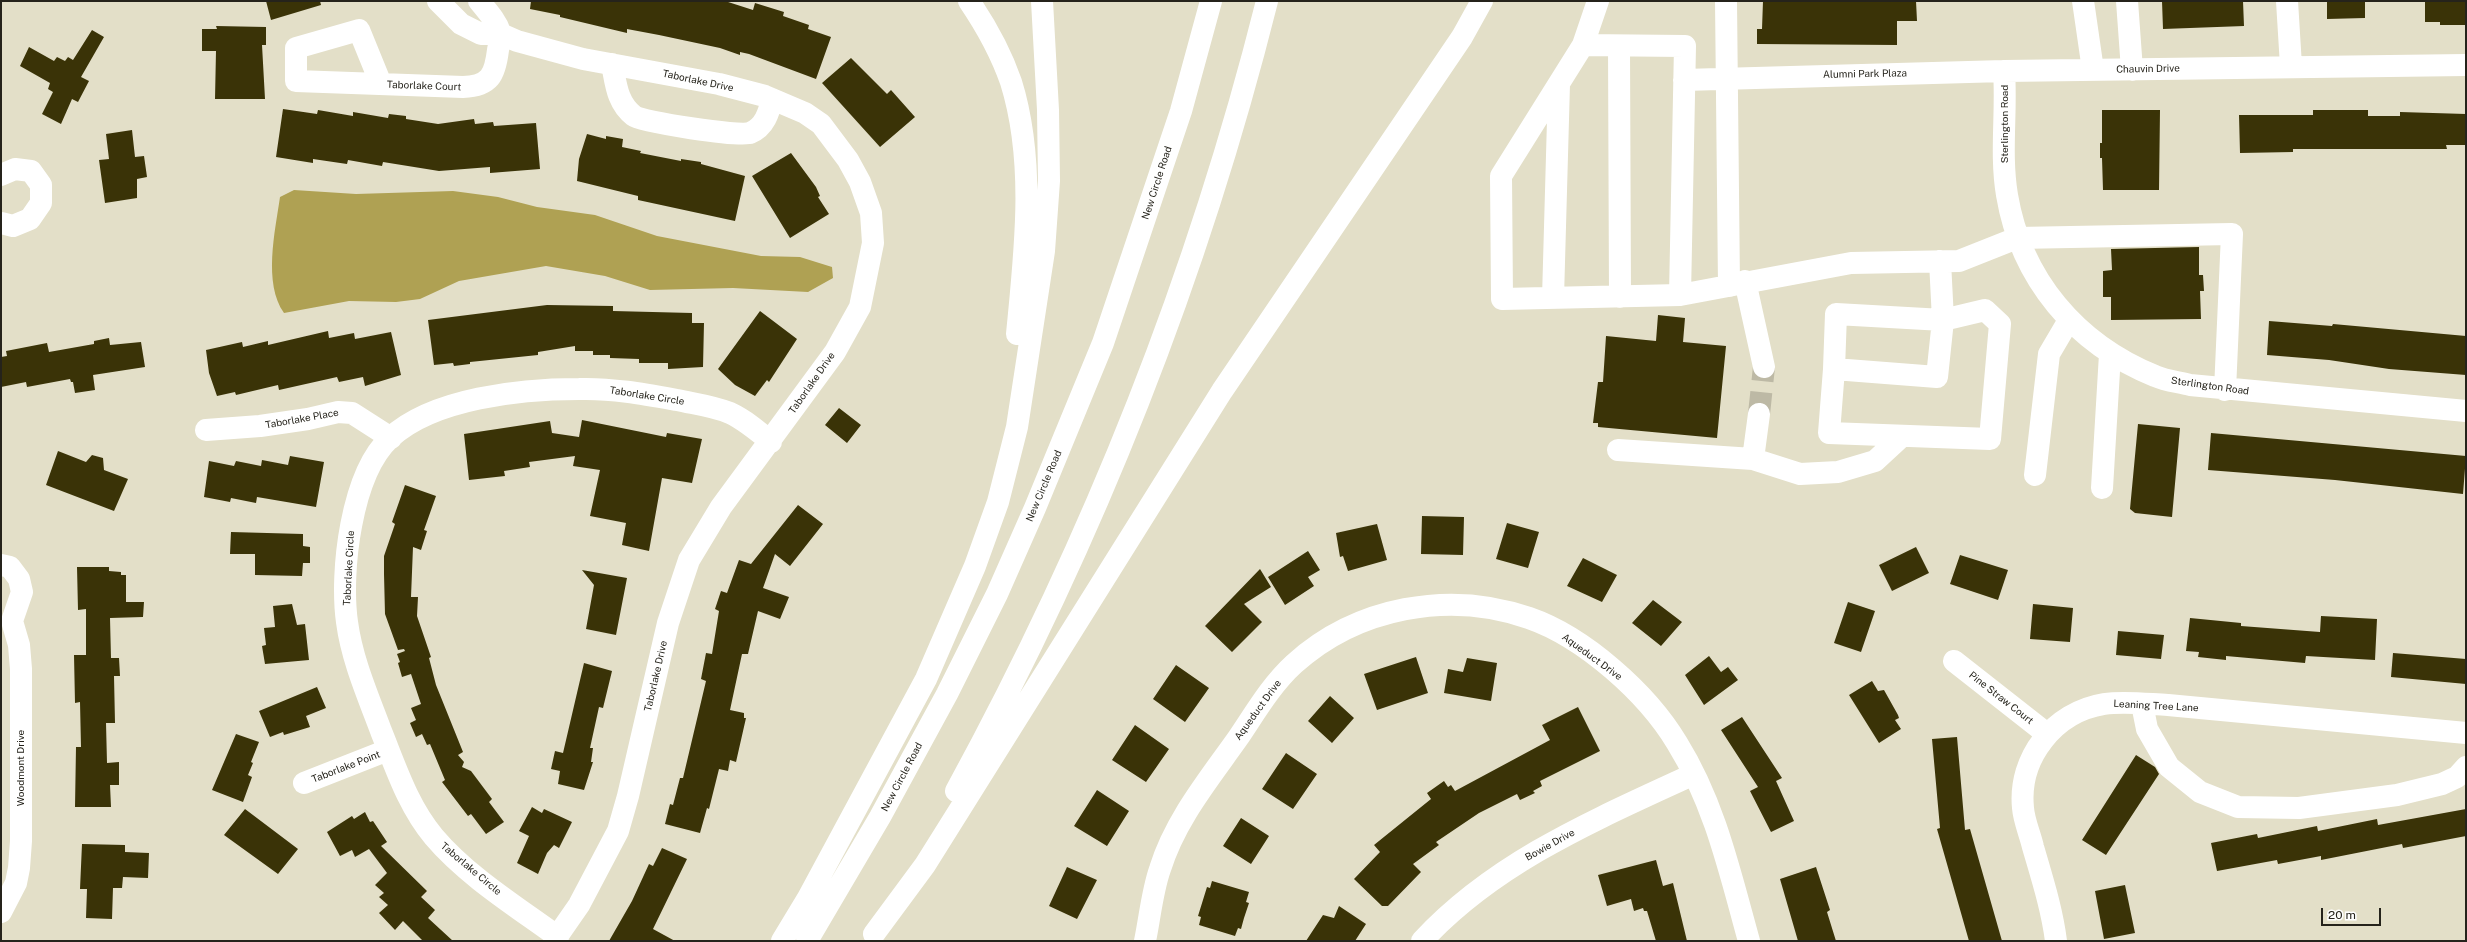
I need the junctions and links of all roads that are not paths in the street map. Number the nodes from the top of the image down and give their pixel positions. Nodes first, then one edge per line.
1 (438, 1) edge
2 (479, 1) edge
3 (969, 1) edge
4 (1042, 1) edge
5 (1211, 1) edge
6 (1267, 1) edge
7 (1482, 1) edge
8 (1490, 1) edge
9 (1598, 1) edge
10 (1726, 1) edge
11 (2083, 1) edge
12 (2127, 1) edge
13 (2287, 1) edge
14 (501, 34) junction
15 (1462, 37) junction
16 (1583, 46) junction
17 (1619, 46) junction
18 (612, 64) junction
19 (2466, 65) edge
20 (2291, 66) junction
21 (2093, 70) junction
22 (2132, 70) junction
23 (2004, 71) junction
24 (1726, 78) junction
25 (1684, 80) junction
26 (382, 84) dead end
27 (1559, 84) junction
28 (772, 99) junction
29 (1, 175) edge
30 (1, 223) edge
31 (2017, 238) junction
32 (1940, 261) junction
33 (1737, 284) junction
34 (1680, 295) junction
35 (1620, 297) junction
36 (1553, 298) junction
37 (1943, 320) junction
38 (2069, 320) junction
39 (2110, 354) junction
40 (1764, 367) tunnel mouth
41 (1834, 368) junction
42 (2225, 390) junction
43 (2466, 411) edge
44 (1759, 414) tunnel mouth
45 (206, 430) dead end
46 (1901, 437) junction
47 (391, 438) junction
48 (771, 442) junction
49 (1618, 450) dead end
50 (1753, 459) junction
51 (2035, 475) dead end
52 (2102, 488) dead end
53 (988, 528) junction
54 (1, 564) edge
55 (7, 620) edge
56 (1954, 661) dead end
57 (2142, 704) junction
58 (2466, 733) edge
59 (2047, 734) junction
60 (388, 750) junction
61 (2466, 767) edge
62 (1694, 774) junction
63 (304, 783) dead end
64 (1, 912) edge
65 (872, 938) edge
66 (556, 939) edge
67 (782, 941) edge
68 (807, 941) edge
69 (1145, 941) edge
70 (1422, 941) edge
71 (1749, 941) edge
72 (2056, 941) edge

1 - 14 main road, Taborlake Drive
2 - 14 main road
3 - 53 main road
4 - 53 main road
5 - 68 main road, New Circle Road
6 - 65 main road
7 - 15 main road
8 - 15 main road
9 - 16 main road
10 - 24 main road
11 - 21 main road
12 - 22 main road
13 - 20 main road
14 - 18 main road, Taborlake Drive
14 - 26 main road, Taborlake Court
15 - 65 main road
16 - 17 main road
16 - 27 main road
17 - 25 main road
17 - 35 main road
18 - 28 main road, Taborlake Drive
18 - 28 main road
19 - 20 main road, Chauvin Drive
20 - 22 main road, Chauvin Drive
21 - 22 main road, Chauvin Drive
21 - 23 main road, Chauvin Drive
23 - 24 main road, Alumni Park Plaza
23 - 31 main road, Sterlington Road
24 - 25 main road, Alumni Park Plaza
24 - 33 main road
25 - 34 main road
27 - 36 main road
27 - 36 main road
28 - 48 main road, Taborlake Drive
29 - 30 main road
31 - 32 main road
31 - 38 main road, Sterlington Road
31 - 42 main road
32 - 33 main road
32 - 37 main road
33 - 34 main road
33 - 40 main road
34 - 35 main road
35 - 36 main road
37 - 41 main road
37 - 41 main road
37 - 46 main road
38 - 39 main road, Sterlington Road
38 - 51 main road
39 - 42 main road, Sterlington Road
39 - 52 main road
41 - 46 main road
42 - 43 main road, Sterlington Road
44 - 50 main road
45 - 47 main road, Taborlake Place
46 - 50 main road
47 - 48 main road, Taborlake Circle
47 - 60 main road, Taborlake Circle
48 - 66 main road, Taborlake Drive
49 - 50 main road
53 - 67 main road
54 - 55 main road, Woodmont Drive
55 - 64 main road, Woodmont Drive
56 - 59 main road, Pine Straw Court
57 - 58 main road, Leaning Tree Lane
57 - 59 main road, Leaning Tree Lane
57 - 61 main road
59 - 72 main road, Leaning Tree Lane
60 - 63 main road, Taborlake Point
60 - 66 main road, Taborlake Circle
62 - 69 main road, Aqueduct Drive
62 - 70 main road, Bowie Drive
62 - 71 main road, Aqueduct Drive

